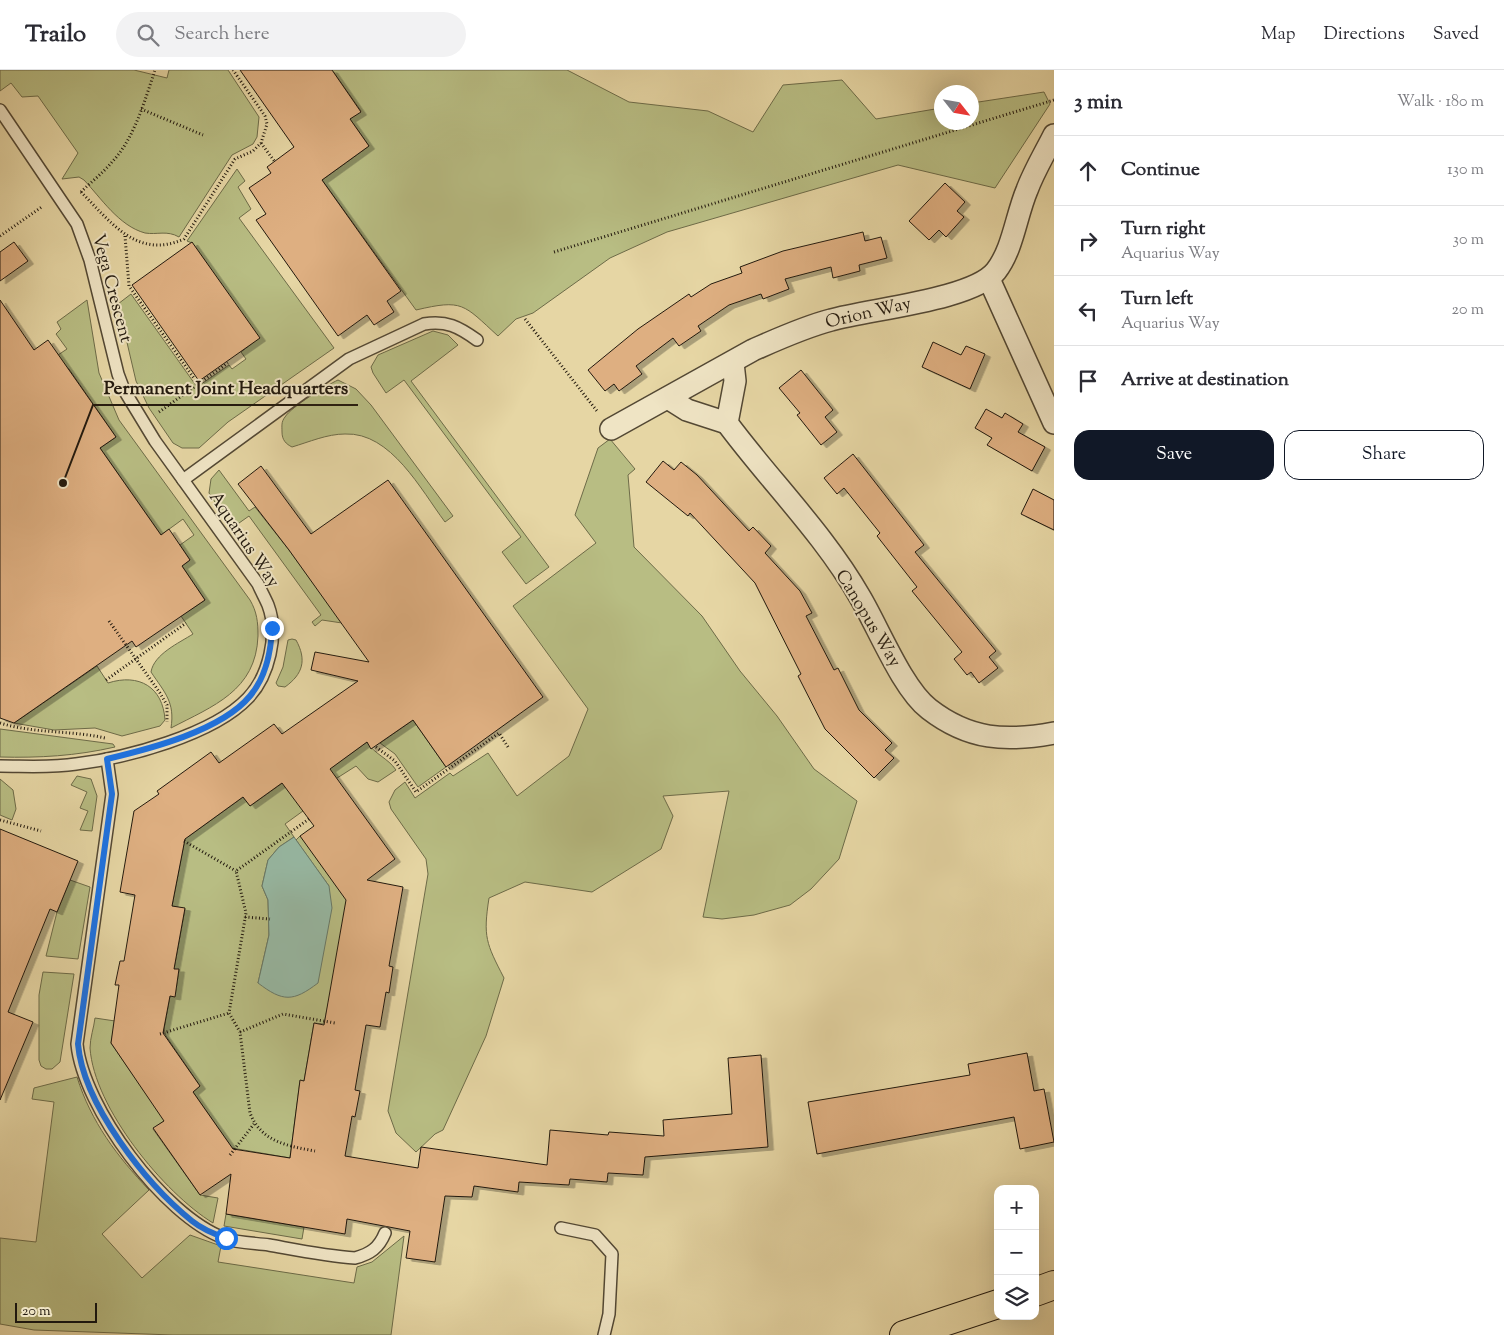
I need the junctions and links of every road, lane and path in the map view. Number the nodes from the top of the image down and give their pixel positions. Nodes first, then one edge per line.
1 (155, 70) edge
2 (232, 70) edge
3 (1054, 100) edge
4 (140, 109) junction
5 (0, 110) edge
6 (203, 135) dead end
7 (1054, 136) edge
8 (261, 143) junction
9 (275, 162) dead end
10 (81, 192) dead end
11 (190, 230) dead end
12 (125, 236) dead end
13 (554, 252) dead end
14 (989, 280) junction
15 (525, 319) dead end
16 (477, 340) dead end
17 (228, 363) dead end
18 (733, 363) junction
19 (198, 384) junction
20 (668, 398) junction
21 (1054, 422) edge
22 (144, 423) junction
23 (727, 423) junction
24 (611, 429) joint
25 (183, 480) junction
26 (109, 621) dead end
27 (186, 624) dead end
28 (136, 659) junction
29 (106, 680) dead end
30 (0, 723) edge
31 (1054, 733) edge
32 (168, 742) junction
33 (508, 746) dead end
34 (376, 747) dead end
35 (122, 755) junction
36 (107, 759) junction
37 (0, 766) edge
38 (308, 819) dead end
39 (0, 820) edge
40 (41, 832) dead end
41 (184, 841) dead end
42 (236, 871) junction
43 (245, 917) junction
44 (270, 919) dead end
45 (229, 1013) junction
46 (335, 1023) dead end
47 (240, 1032) junction
48 (160, 1034) dead end
49 (254, 1124) junction
50 (315, 1151) dead end
51 (230, 1154) dead end
52 (561, 1228) dead end
53 (385, 1233) dead end
54 (1054, 1285) edge
55 (1039, 1291) edge
56 (994, 1305) edge
57 (604, 1335) edge
58 (904, 1335) edge

1 - 4 path
2 - 8 path
3 - 13 path
4 - 6 path
4 - 10 path
5 - 22 lane, Vega Crescent
7 - 14 street
8 - 9 path
8 - 11 path
12 - 19 path
14 - 18 street, Orion Way
14 - 21 street
15 - 24 path
16 - 25 lane
17 - 19 path
18 - 20 street, Orion Way
18 - 23 street
19 - 22 path
20 - 23 street
20 - 24 street, Orion Way
22 - 25 lane, Vega Crescent
23 - 31 street, Canopus Way
25 - 32 lane, Aquarius Way
26 - 28 path
27 - 28 path
28 - 29 path
28 - 32 path
30 - 35 path
32 - 35 lane, Aquarius Way
33 - 34 path
35 - 36 lane, Aquarius Way
36 - 37 lane, Aquarius Way
36 - 53 lane
38 - 42 path
39 - 40 path
41 - 42 path
42 - 43 path
43 - 44 path
43 - 45 path
45 - 47 path
45 - 48 path
46 - 47 path
47 - 49 path
49 - 50 path
49 - 51 path
52 - 57 lane
54 - 55 main road
56 - 58 main road

